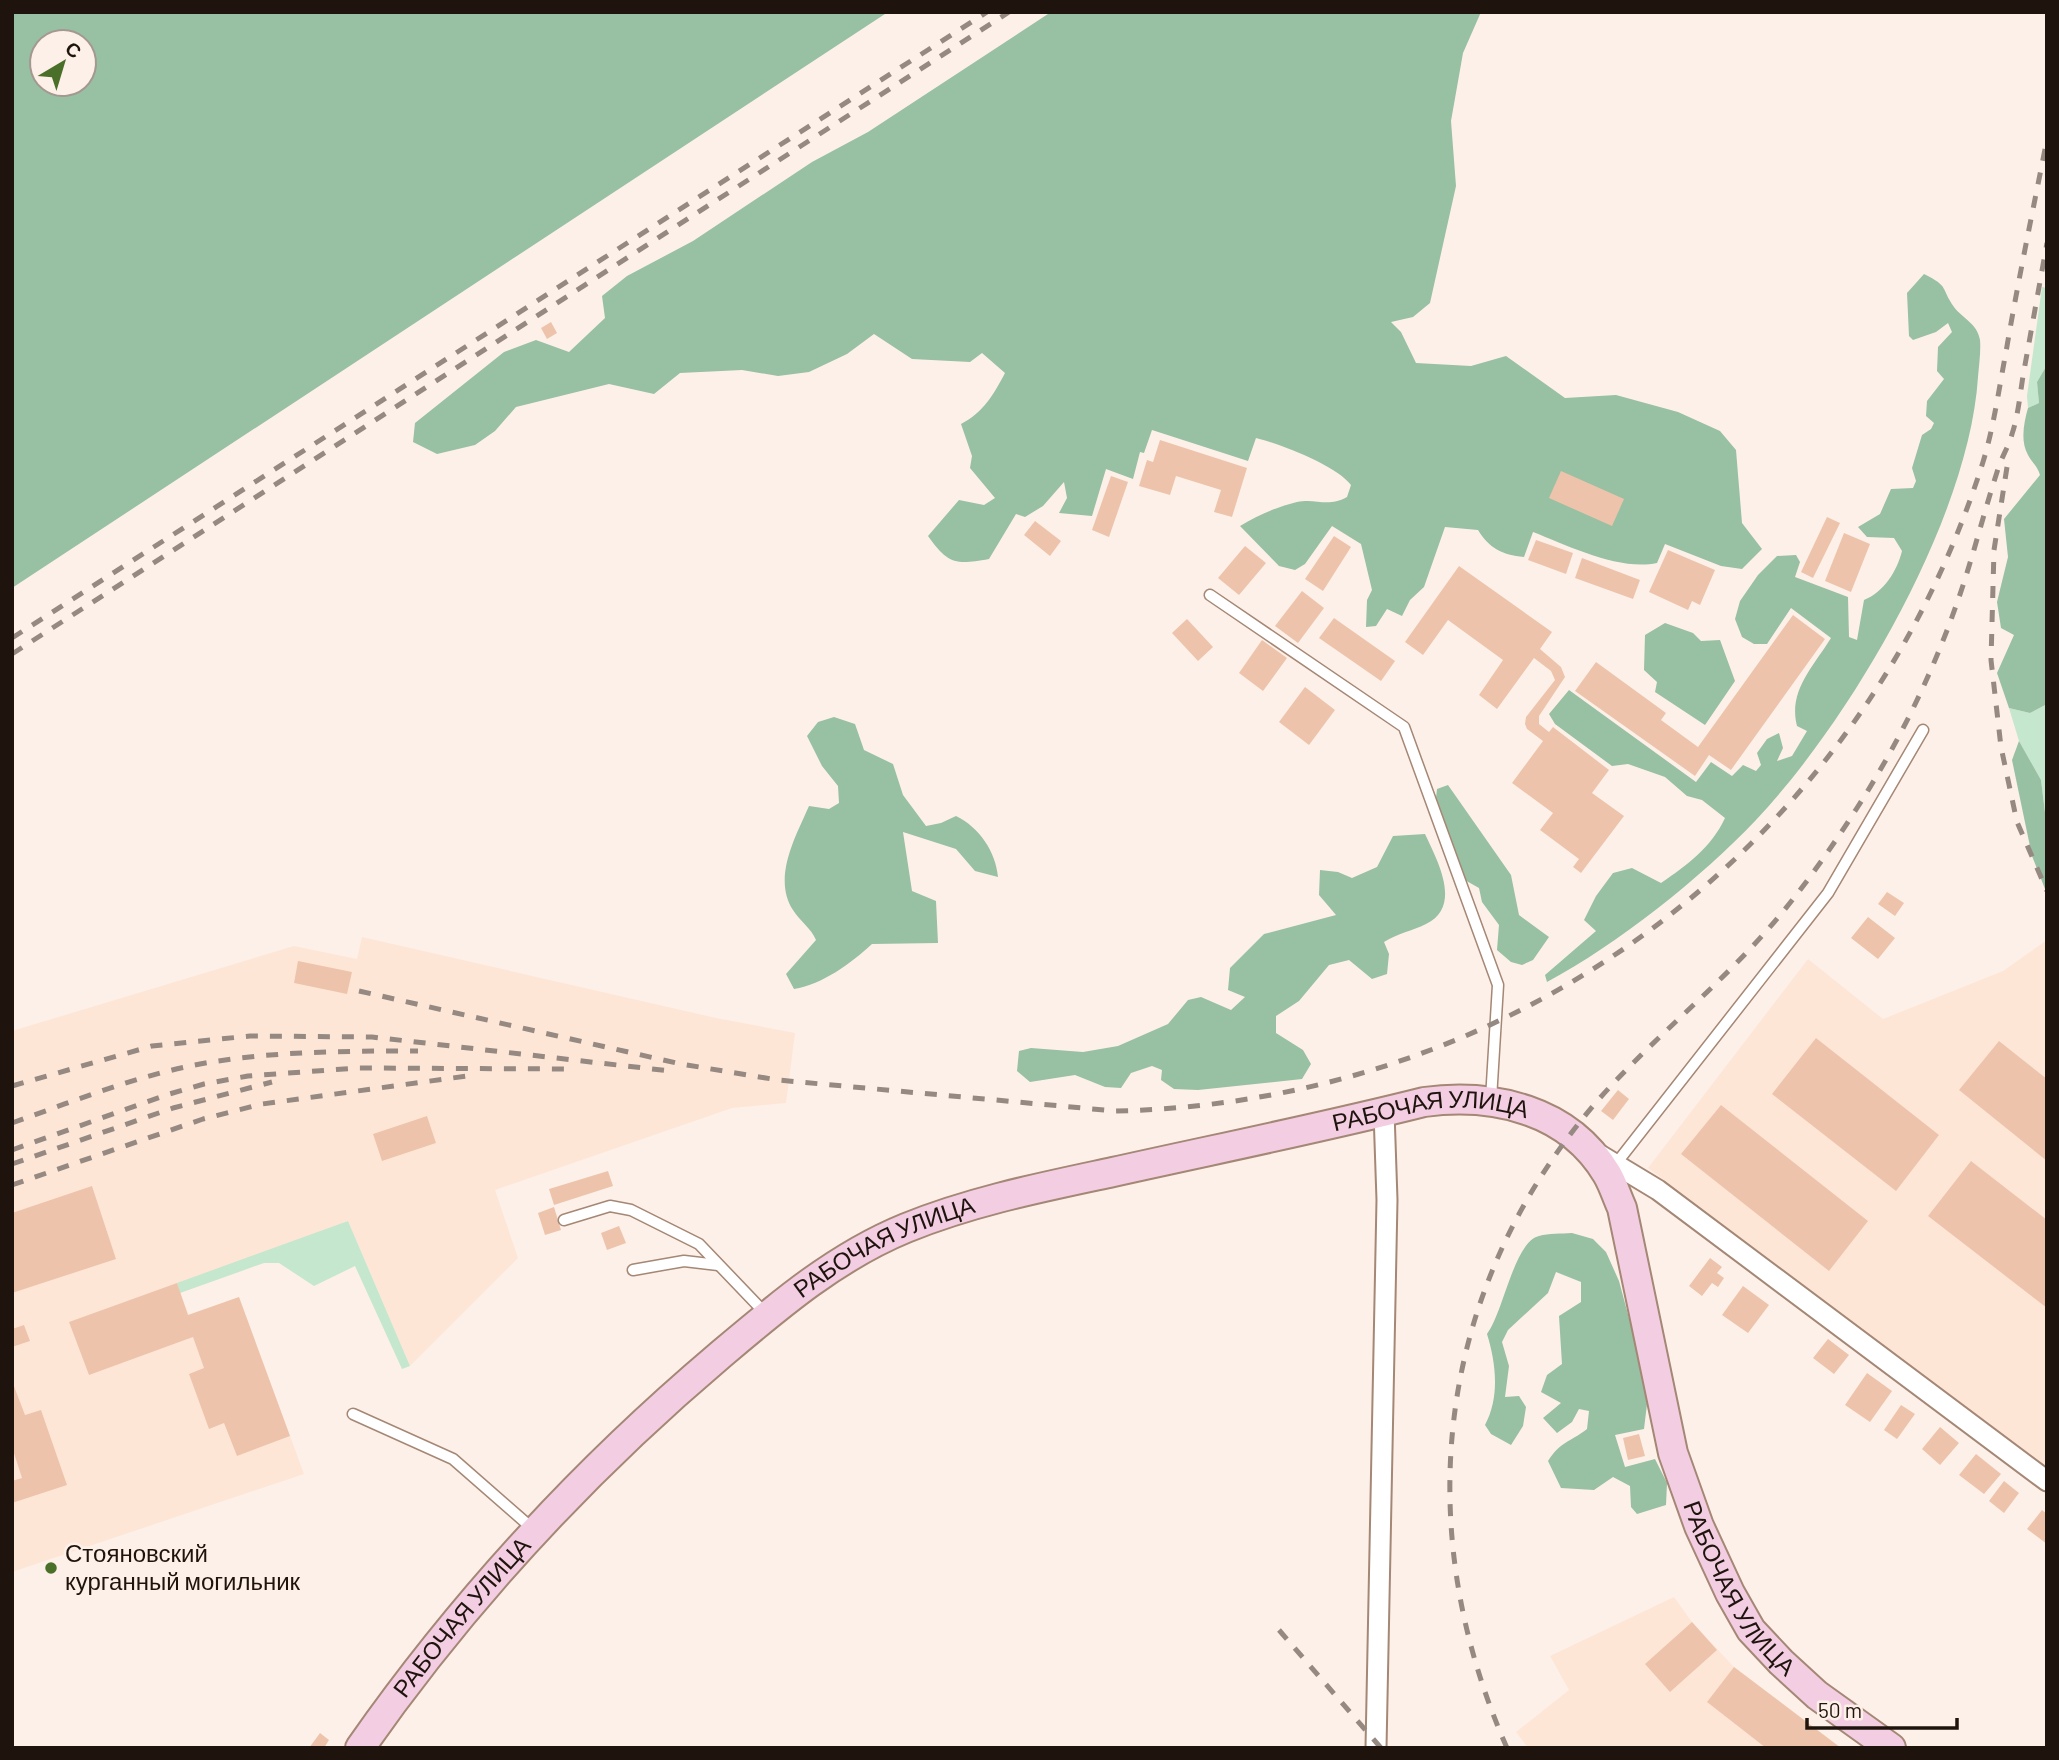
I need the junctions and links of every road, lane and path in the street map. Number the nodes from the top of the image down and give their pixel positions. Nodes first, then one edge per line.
1 (1210, 595) dead end
2 (1923, 730) dead end
3 (1491, 1099) junction
4 (1384, 1112) junction
5 (1584, 1144) junction
6 (1615, 1165) junction
7 (564, 1220) dead end
8 (719, 1265) junction
9 (633, 1270) dead end
10 (767, 1316) junction
11 (354, 1414) dead end
12 (2047, 1481) edge
13 (534, 1530) junction
14 (360, 1748) edge
15 (1376, 1748) edge
16 (1891, 1748) edge

1 - 3 lane
2 - 6 lane
3 - 4 street, РАБОЧАЯ УЛИЦА
3 - 5 street, РАБОЧАЯ УЛИЦА
4 - 10 street, РАБОЧАЯ УЛИЦА
4 - 15 street
5 - 6 street, РАБОЧАЯ УЛИЦА
5 - 16 street, РАБОЧАЯ УЛИЦА
6 - 12 street, РАБОЧАЯ УЛИЦА
7 - 8 lane
8 - 9 lane
8 - 10 lane
10 - 13 street, РАБОЧАЯ УЛИЦА
11 - 13 lane
13 - 14 street, РАБОЧАЯ УЛИЦА

